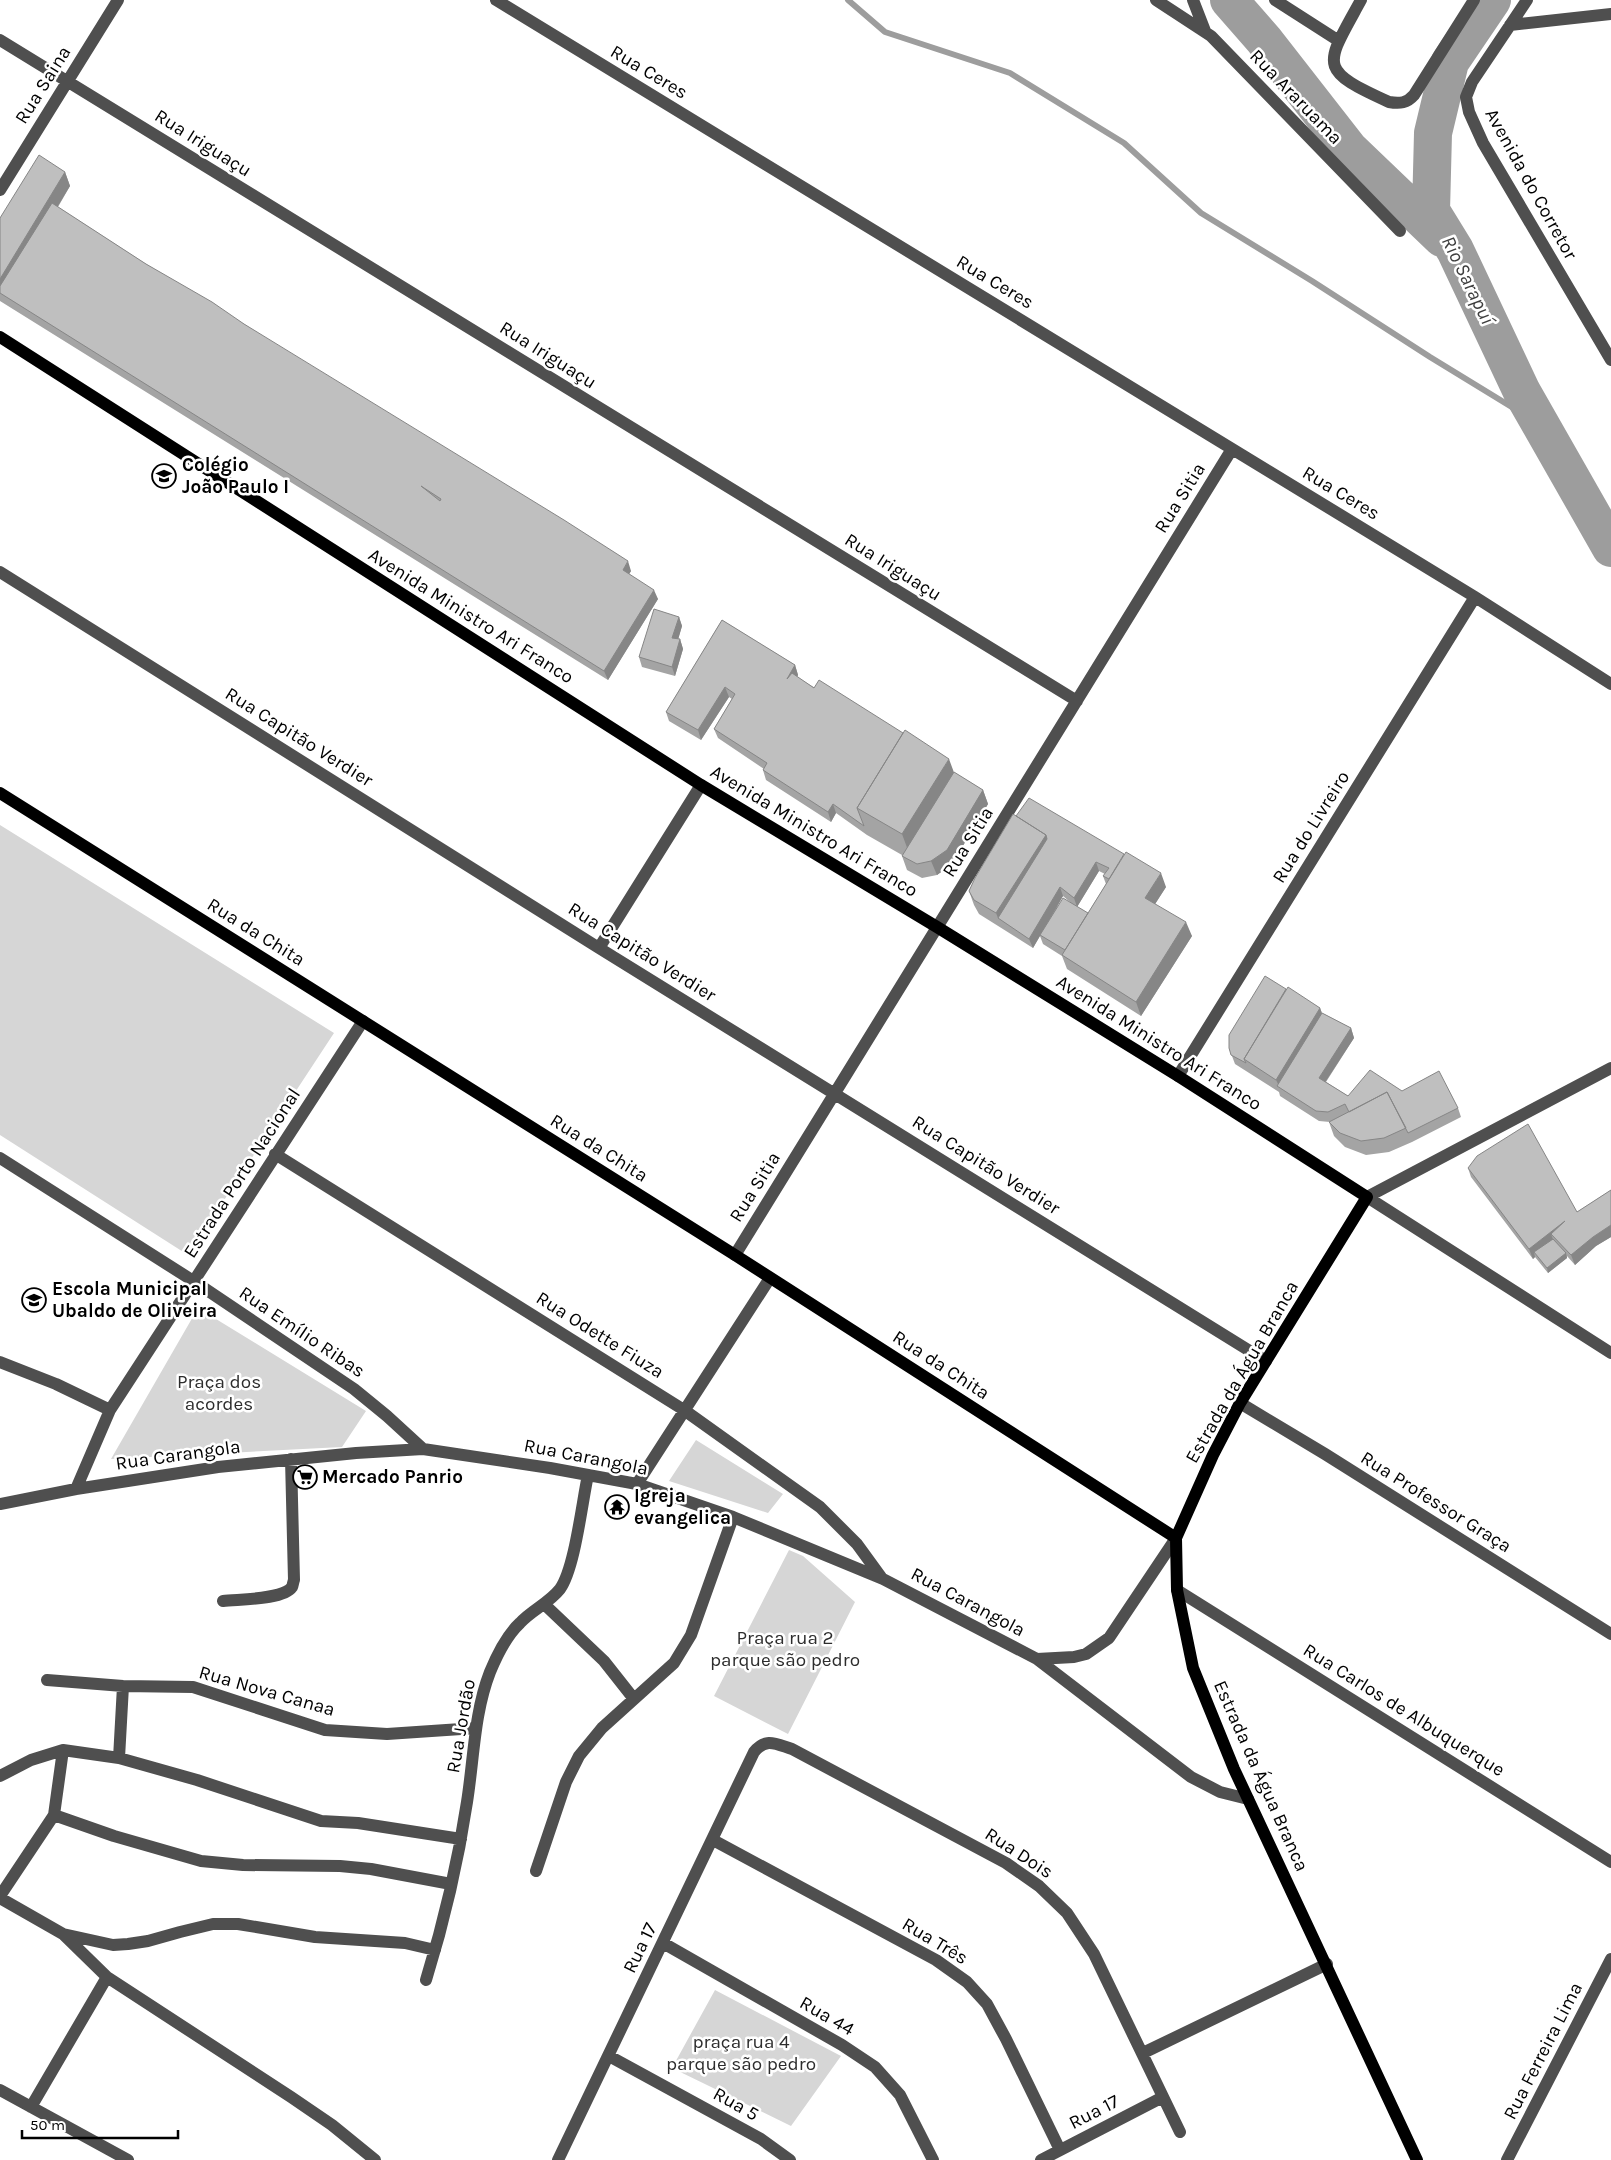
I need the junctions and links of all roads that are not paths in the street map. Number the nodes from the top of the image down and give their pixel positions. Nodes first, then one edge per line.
1 (118, 0) edge
2 (496, 0) edge
3 (1156, 0) edge
4 (1193, 0) edge
5 (1275, 0) edge
6 (1361, 0) edge
7 (1474, 0) edge
8 (1527, 0) edge
9 (1611, 14) edge
10 (1510, 25) junction
11 (1205, 31) junction
12 (0, 40) edge
13 (1339, 41) junction
14 (67, 82) junction
15 (0, 190) edge
16 (1400, 231) dead end
17 (0, 337) edge
18 (1611, 360) edge
19 (1232, 449) junction
20 (0, 572) edge
21 (1475, 597) junction
22 (1611, 684) edge
23 (1077, 701) junction
24 (701, 785) junction
25 (0, 793) edge
26 (938, 927) junction
27 (598, 948) junction
28 (363, 1021) junction
29 (1611, 1068) edge
30 (1178, 1076) junction
31 (835, 1093) junction
32 (275, 1154) junction
33 (0, 1158) edge
34 (1367, 1197) junction
35 (735, 1256) junction
36 (770, 1278) junction
37 (194, 1282) junction
38 (1608, 1349) edge
39 (1266, 1361) junction
40 (0, 1362) edge
41 (1240, 1403) junction
42 (110, 1410) junction
43 (684, 1410) junction
44 (423, 1449) junction
45 (291, 1459) junction
46 (588, 1475) junction
47 (637, 1484) junction
48 (76, 1489) junction
49 (0, 1504) edge
50 (733, 1517) junction
51 (1176, 1538) junction
52 (882, 1578) junction
53 (1177, 1590) junction
54 (223, 1601) dead end
55 (544, 1604) junction
56 (1611, 1634) edge
57 (1037, 1659) junction
58 (47, 1680) dead end
59 (123, 1686) junction
60 (634, 1699) junction
61 (476, 1728) junction
62 (63, 1750) junction
63 (754, 1752) joint
64 (119, 1758) junction
65 (0, 1776) edge
66 (1248, 1799) junction
67 (54, 1815) junction
68 (461, 1839) junction
69 (713, 1840) junction
70 (1611, 1862) edge
71 (536, 1871) dead end
72 (451, 1884) junction
73 (0, 1897) edge
74 (63, 1934) junction
75 (663, 1944) junction
76 (435, 1950) junction
77 (1611, 1958) edge
78 (1326, 1964) junction
79 (107, 1977) junction
80 (426, 1980) dead end
81 (1143, 2053) junction
82 (609, 2056) junction
83 (0, 2090) edge
84 (1163, 2097) junction
85 (31, 2107) junction
86 (1180, 2132) dead end
87 (1060, 2150) junction
88 (128, 2160) edge
89 (375, 2160) edge
90 (558, 2160) edge
91 (790, 2160) edge
92 (933, 2160) edge
93 (1041, 2160) edge
94 (1417, 2160) edge
95 (1507, 2160) edge

1 - 14 street, Rua Saina
2 - 19 street, Rua Ceres
3 - 11 street, Rua Araruama
4 - 11 street
5 - 13 street
6 - 13 street
7 - 13 street
8 - 10 street, Avenida do Corretor
9 - 10 street
10 - 18 street, Avenida do Corretor
11 - 16 street, Rua Araruama
12 - 14 street, Rua Iriguaçu
14 - 15 street, Rua Saina
14 - 23 street, Rua Iriguaçu
17 - 24 main road, Avenida Ministro Ari Franco
19 - 21 street, Rua Ceres
19 - 23 street, Rua Sitia
20 - 27 street, Rua Capitão Verdier
21 - 22 street, Rua Ceres
21 - 30 street, Rua do Livreiro
23 - 26 street, Rua Sitia
24 - 26 main road, Avenida Ministro Ari Franco
24 - 27 street
25 - 28 main road, Rua da Chita
26 - 30 main road, Avenida Ministro Ari Franco
26 - 31 street, Rua Sitia
27 - 31 street, Rua Capitão Verdier
28 - 32 street, Estrada Porto Nacional
28 - 35 main road, Rua da Chita
29 - 34 street
30 - 34 main road, Avenida Ministro Ari Franco
31 - 35 street, Rua Sitia
31 - 39 street, Rua Capitão Verdier
32 - 37 street, Estrada Porto Nacional
32 - 43 street, Rua Odette Fiuza
33 - 37 street, Rua Emílio Ribas
34 - 38 street, Avenida Ministro Ari Franco
34 - 39 main road, Estrada da Água Branca
35 - 36 main road, Rua da Chita
36 - 43 street
36 - 51 main road, Rua da Chita
37 - 42 street, Estrada Porto Nacional
37 - 44 street, Rua Emílio Ribas
39 - 41 main road, Estrada da Água Branca
40 - 42 street
41 - 51 main road, Estrada da Água Branca
41 - 56 street, Rua Professor Graça
42 - 48 street, Estrada Porto Nacional
43 - 47 street
43 - 52 street, Rua Odette Fiuza
44 - 45 street, Rua Carangola
44 - 46 street, Rua Carangola
45 - 48 street, Rua Carangola
45 - 54 street
46 - 47 street, Rua Carangola
46 - 55 street, Rua Jordão
47 - 50 street, Rua Carangola
48 - 49 street
50 - 52 street, Rua Carangola
50 - 60 street
51 - 53 main road, Estrada da Água Branca
51 - 57 street, Rua Carangola
52 - 57 street, Rua Carangola
53 - 66 main road, Estrada da Água Branca
53 - 70 street, Rua Carlos de Albuquerque
55 - 60 street
55 - 61 street, Rua Jordão
57 - 66 street
58 - 59 street, Rua Nova Canaa
59 - 61 street, Rua Nova Canaa
59 - 64 street
60 - 71 street
61 - 68 street, Rua Jordão
62 - 64 street
62 - 65 street
62 - 67 street
63 - 69 street, Rua 17
63 - 81 street, Rua Dois
64 - 68 street
66 - 78 main road, Estrada da Água Branca
67 - 72 street
67 - 73 street
68 - 72 street, Rua Jordão
69 - 75 street, Rua 17
69 - 87 street, Rua Três
72 - 76 street, Rua Jordão
73 - 74 street
74 - 76 street
74 - 79 street
75 - 82 street, Rua 17
75 - 92 street, Rua 44
76 - 80 street, Rua Jordão
77 - 95 street, Rua Ferreira Lima
78 - 81 street
78 - 94 main road, Estrada da Água Branca
79 - 85 street
79 - 89 street
81 - 84 street, Rua Dois
82 - 90 street, Rua 17
82 - 91 street, Rua 5
83 - 85 street
84 - 86 street, Rua Dois
84 - 87 street, Rua 17
85 - 88 street
87 - 93 street, Rua 17

